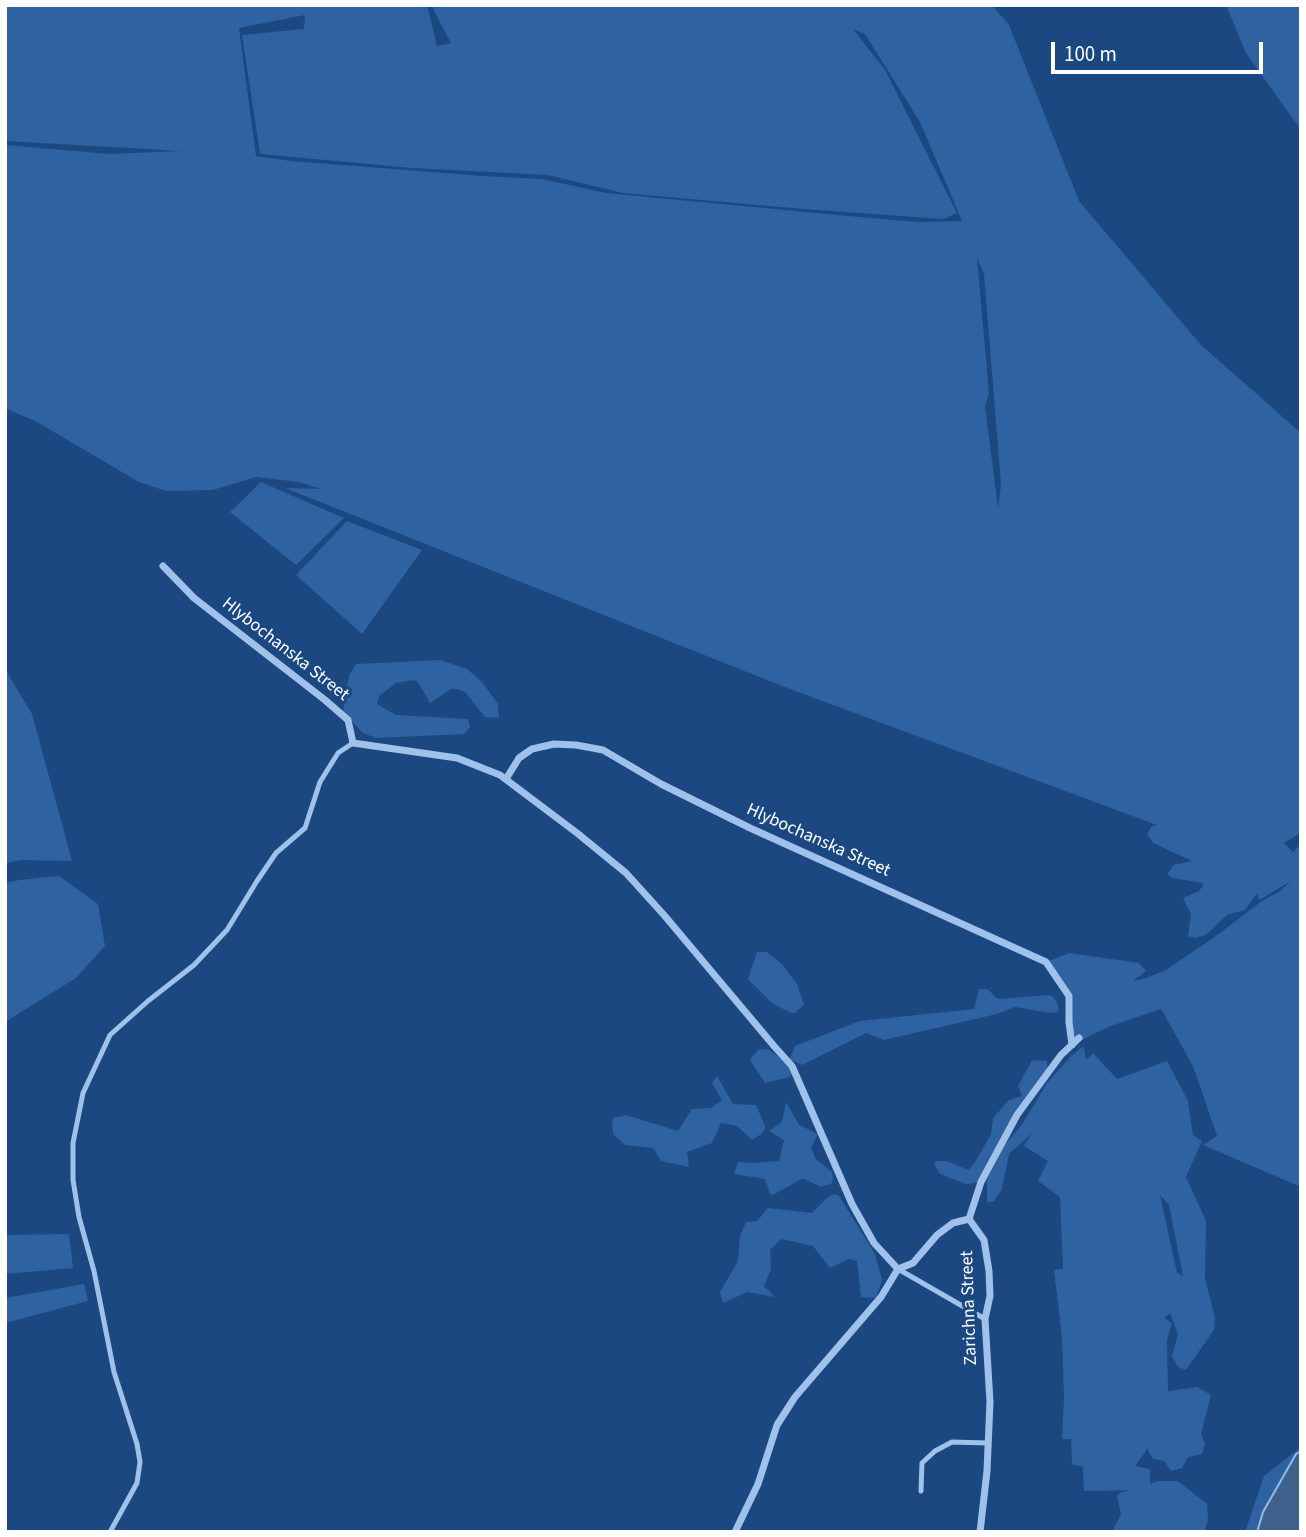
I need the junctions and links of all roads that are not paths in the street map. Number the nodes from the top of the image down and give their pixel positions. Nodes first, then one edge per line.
1 (163, 566) dead end
2 (353, 743) junction
3 (506, 779) junction
4 (1079, 1038) dead end
5 (1072, 1045) junction
6 (969, 1219) junction
7 (898, 1269) junction
8 (985, 1319) junction
9 (988, 1443) junction
10 (921, 1491) dead end
11 (110, 1532) edge
12 (735, 1532) edge
13 (981, 1532) edge

1 - 2 street, Hlybochanska Street
2 - 3 street
2 - 11 lane
3 - 5 street, Hlybochanska Street
3 - 7 street
4 - 5 street
5 - 6 street
6 - 7 street
6 - 8 street, Zarichna Street
7 - 8 lane
7 - 12 street
8 - 9 street, Zarichna Street
9 - 10 lane
9 - 13 street, Zarichna Street

